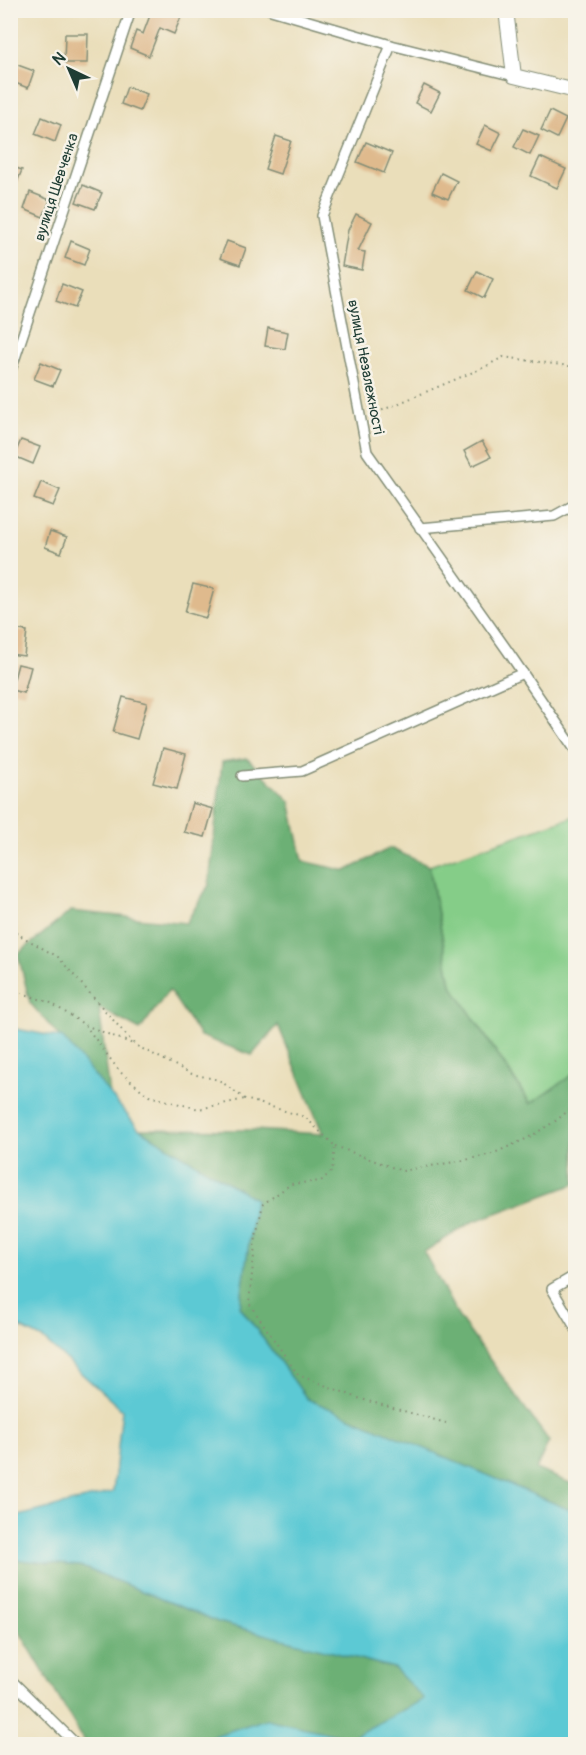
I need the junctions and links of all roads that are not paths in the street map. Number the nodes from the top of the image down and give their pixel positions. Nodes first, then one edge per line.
1 (131, 10) edge
2 (271, 10) edge
3 (506, 10) edge
4 (391, 45) junction
5 (514, 76) junction
6 (576, 91) edge
7 (10, 373) edge
8 (576, 504) edge
9 (420, 528) junction
10 (523, 673) junction
11 (576, 751) edge
12 (242, 776) dead end
13 (576, 1275) edge
14 (576, 1329) edge
15 (10, 1679) edge
16 (76, 1744) edge

1 - 7 street, вулиця Шевченка
2 - 4 street
3 - 5 street
4 - 5 street
4 - 9 street, вулиця Незалежності
5 - 6 street
8 - 9 street
9 - 10 street, вулиця Незалежності
10 - 11 street, вулиця Незалежності
10 - 12 street
13 - 14 street
15 - 16 street

